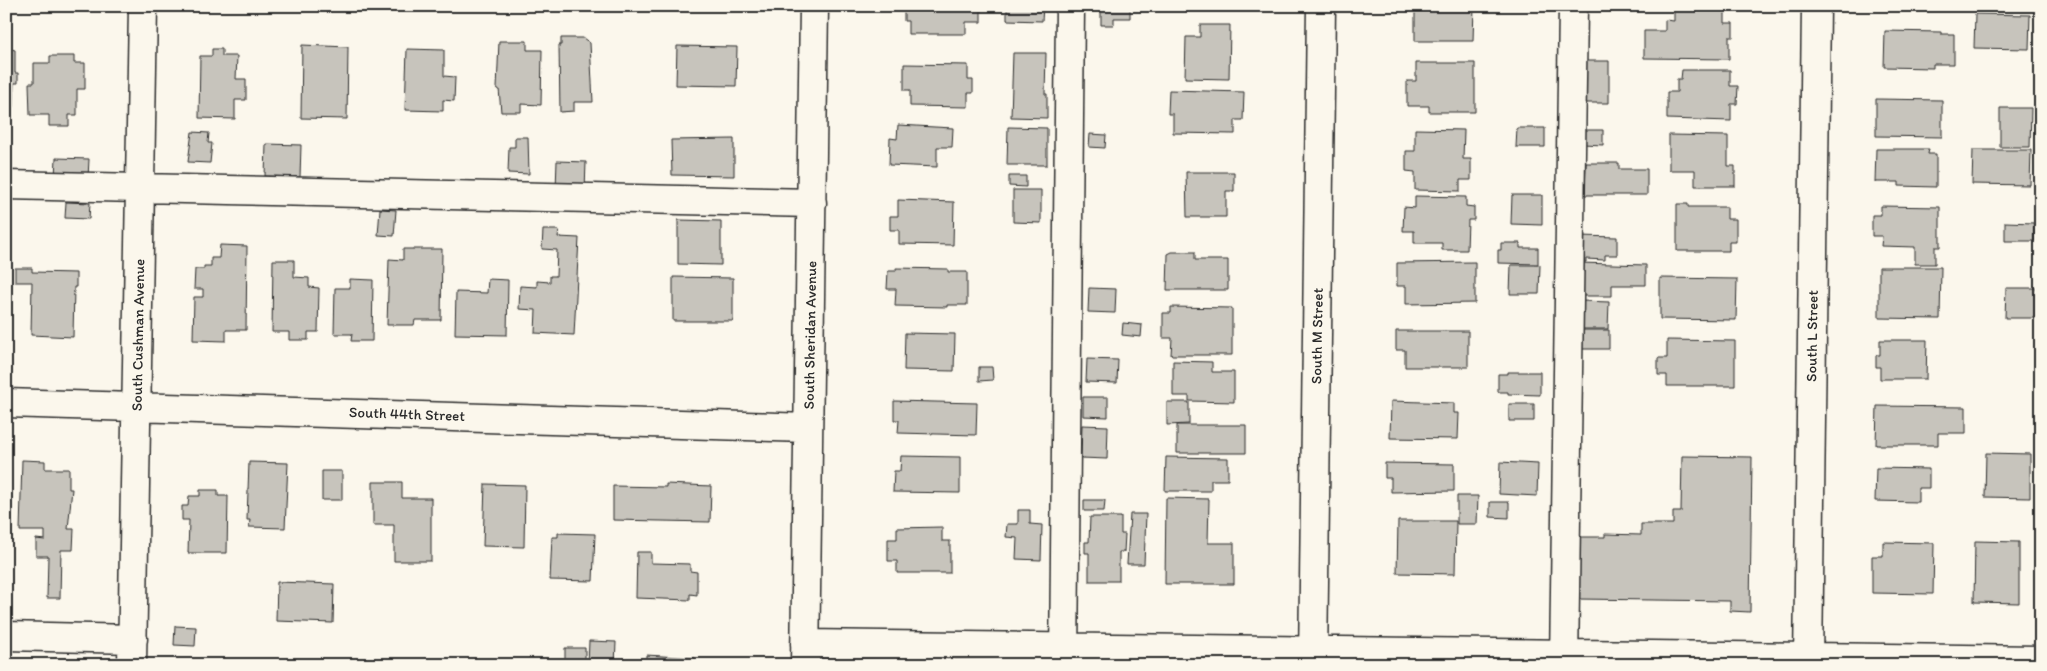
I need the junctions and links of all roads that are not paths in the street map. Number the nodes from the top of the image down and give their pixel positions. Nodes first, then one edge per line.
1 (143, 6) edge
2 (814, 6) edge
3 (1070, 6) edge
4 (1321, 6) edge
5 (1573, 6) edge
6 (1816, 6) edge
7 (6, 185) edge
8 (140, 189) junction
9 (812, 203) junction
10 (6, 403) edge
11 (136, 406) junction
12 (808, 428) junction
13 (6, 636) edge
14 (132, 652) edge
15 (805, 655) edge
16 (1064, 656) edge
17 (1313, 658) edge
18 (1564, 659) edge
19 (2041, 660) edge
20 (1808, 661) edge

1 - 8 street, South Cushman Avenue
2 - 9 street, South Sheridan Avenue
3 - 16 street
4 - 17 street, South M Street
5 - 18 street
6 - 20 street, South L Street
7 - 8 street
8 - 9 street
8 - 11 street, South Cushman Avenue
9 - 12 street, South Sheridan Avenue
10 - 11 street, South 44th Street
11 - 12 street, South 44th Street
11 - 14 street, South Cushman Avenue
12 - 15 street, South Sheridan Avenue
13 - 14 street
15 - 16 street
16 - 17 street
17 - 18 street
18 - 20 street
19 - 20 street

